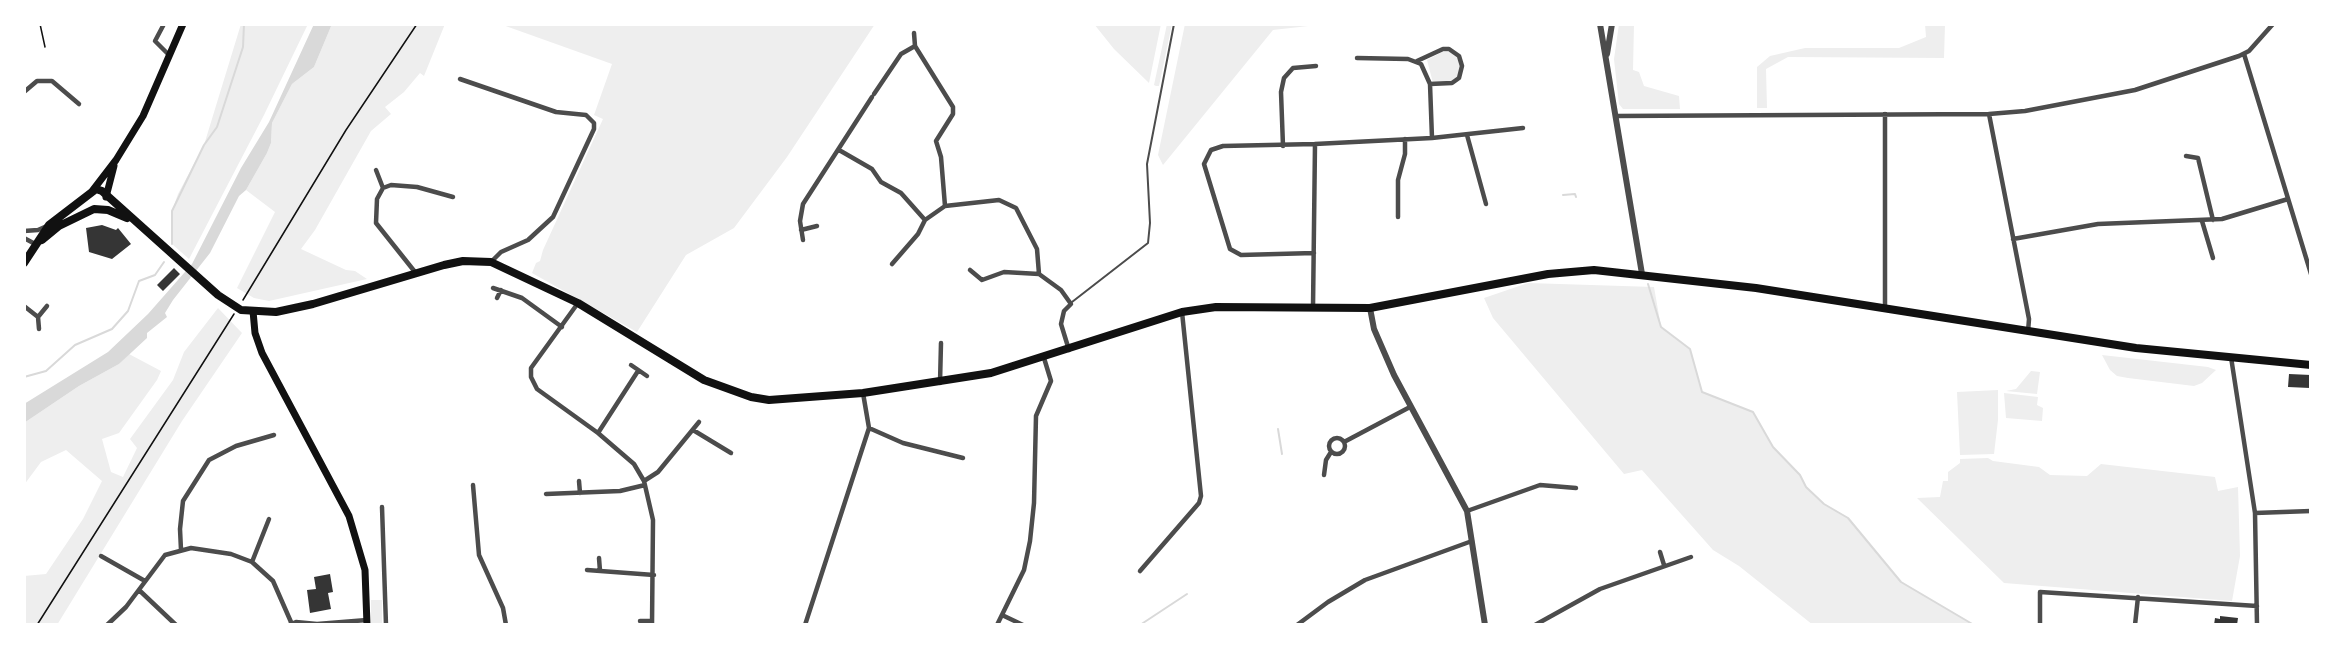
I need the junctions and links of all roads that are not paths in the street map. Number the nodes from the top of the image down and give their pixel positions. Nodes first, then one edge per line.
1 (164, 24) edge
2 (183, 24) edge
3 (1174, 24) edge
4 (1600, 24) edge
5 (1612, 24) edge
6 (2273, 24) edge
7 (914, 33) dead end
8 (915, 46) junction
9 (2244, 54) junction
10 (169, 55) junction
11 (1357, 58) dead end
12 (1607, 58) junction
13 (1417, 61) junction
14 (1316, 66) dead end
15 (460, 79) dead end
16 (1430, 84) junction
17 (24, 92) edge
18 (79, 104) dead end
19 (1885, 114) junction
20 (1989, 114) junction
21 (1616, 116) junction
22 (1523, 128) dead end
23 (1467, 135) junction
24 (1432, 138) junction
25 (1405, 139) junction
26 (1315, 144) junction
27 (1282, 146) junction
28 (839, 150) junction
29 (2186, 156) dead end
30 (116, 160) junction
31 (376, 170) dead end
32 (383, 188) junction
33 (93, 190) junction
34 (87, 197) junction
35 (106, 197) junction
36 (453, 197) dead end
37 (2288, 199) junction
38 (1486, 204) dead end
39 (945, 206) junction
40 (97, 209) junction
41 (1398, 217) dead end
42 (925, 220) junction
43 (2213, 220) junction
44 (133, 221) junction
45 (2202, 221) junction
46 (49, 225) junction
47 (818, 226) dead end
48 (801, 230) junction
49 (24, 231) edge
50 (24, 238) edge
51 (2013, 239) junction
52 (803, 240) dead end
53 (37, 245) junction
54 (1314, 253) junction
55 (2213, 258) dead end
56 (24, 262) edge
57 (491, 262) junction
58 (892, 264) dead end
59 (970, 270) dead end
60 (415, 272) junction
61 (1039, 274) junction
62 (1642, 274) junction
63 (2311, 274) edge
64 (493, 288) dead end
65 (501, 290) junction
66 (497, 298) dead end
67 (578, 303) junction
68 (1071, 304) junction
69 (24, 306) edge
70 (47, 306) dead end
71 (1313, 308) junction
72 (1370, 308) junction
73 (1885, 309) junction
74 (253, 311) junction
75 (1182, 312) junction
76 (38, 317) junction
77 (562, 327) junction
78 (39, 329) dead end
79 (2028, 332) junction
80 (941, 343) dead end
81 (1069, 350) junction
82 (2231, 357) junction
83 (1044, 358) junction
84 (631, 364) dead end
85 (2311, 365) edge
86 (638, 371) junction
87 (647, 376) dead end
88 (940, 383) junction
89 (862, 393) junction
90 (1410, 407) junction
91 (699, 422) dead end
92 (869, 428) junction
93 (693, 430) junction
94 (598, 433) junction
95 (273, 435) dead end
96 (1344, 442) junction
97 (1331, 452) junction
98 (730, 453) dead end
99 (963, 458) dead end
100 (1324, 475) dead end
101 (579, 481) dead end
102 (645, 483) junction
103 (473, 485) dead end
104 (1576, 488) dead end
105 (580, 493) junction
106 (546, 494) dead end
107 (382, 507) dead end
108 (1467, 511) junction
109 (2311, 511) edge
110 (2255, 513) junction
111 (269, 519) dead end
112 (1472, 540) junction
113 (181, 549) junction
114 (1660, 552) dead end
115 (101, 556) dead end
116 (1691, 557) dead end
117 (599, 558) dead end
118 (252, 562) junction
119 (1664, 565) junction
120 (587, 570) dead end
121 (600, 571) junction
122 (1140, 571) dead end
123 (654, 574) junction
124 (145, 581) junction
125 (139, 590) junction
126 (2138, 597) junction
127 (2258, 606) junction
128 (1002, 615) junction
129 (640, 621) dead end
130 (367, 622) edge
131 (652, 623) edge
132 (290, 624) edge
133 (108, 625) edge
134 (176, 625) edge
135 (386, 625) edge
136 (506, 625) edge
137 (806, 625) edge
138 (997, 625) edge
139 (1023, 625) edge
140 (1296, 625) edge
141 (1485, 625) edge
142 (1535, 625) edge
143 (2040, 625) edge
144 (2135, 625) edge
145 (2257, 625) edge

1 - 10 street
2 - 10 main road
3 - 68 lane
4 - 12 street
5 - 12 street
6 - 9 street
7 - 8 street
8 - 28 street
8 - 39 street
9 - 20 street
9 - 37 street
10 - 30 main road
11 - 13 street
12 - 21 street
13 - 16 street
13 - 16 street
14 - 27 street
15 - 57 street
16 - 24 street
17 - 18 street
19 - 20 street
19 - 21 street
19 - 73 street
20 - 51 street
21 - 62 street
22 - 23 street
23 - 24 street
23 - 38 street
24 - 25 street
25 - 26 street
25 - 41 street
26 - 27 street
26 - 54 street
27 - 54 street
28 - 42 street
28 - 48 street
29 - 43 street
30 - 33 main road
30 - 35 main road
31 - 32 street
32 - 36 street
32 - 60 street
33 - 34 highway
33 - 35 highway
34 - 40 highway
34 - 46 highway
35 - 40 highway
35 - 44 highway
37 - 43 street
37 - 63 street
39 - 42 street
39 - 61 street
40 - 44 highway
40 - 53 highway
42 - 58 street
43 - 45 street
44 - 74 highway
45 - 51 street
45 - 55 street
46 - 49 street
46 - 53 highway
47 - 48 street
48 - 52 street
50 - 53 street
51 - 79 street
53 - 56 highway
54 - 71 street
57 - 60 highway
57 - 67 highway
59 - 61 street
60 - 74 highway
61 - 68 street
62 - 72 highway
62 - 73 highway
64 - 65 street
65 - 66 street
65 - 77 street
67 - 77 street
67 - 89 highway
68 - 81 street
69 - 76 street
70 - 76 street
71 - 72 highway
71 - 75 highway
72 - 90 street
73 - 79 highway
74 - 130 main road
75 - 81 highway
75 - 122 street
76 - 78 street
77 - 94 street
79 - 82 highway
80 - 88 street
81 - 83 highway
82 - 85 highway
82 - 110 street
83 - 88 highway
83 - 128 street
84 - 86 street
86 - 87 street
86 - 94 street
88 - 89 highway
89 - 92 street
90 - 96 street
90 - 108 street
91 - 93 street
92 - 99 street
92 - 137 street
93 - 98 street
93 - 102 street
94 - 102 street
95 - 113 street
96 - 97 street
96 - 97 street
97 - 100 street
101 - 105 street
102 - 105 street
102 - 123 street
103 - 136 street
104 - 108 street
105 - 106 street
107 - 135 street
108 - 112 street
109 - 110 street
110 - 127 street
111 - 118 street
112 - 140 street
112 - 141 street
113 - 118 street
113 - 124 street
114 - 119 street
115 - 124 street
116 - 119 street
117 - 121 street
118 - 132 street
119 - 142 street
120 - 121 street
121 - 123 street
123 - 131 street
124 - 125 street
125 - 133 street
125 - 134 street
126 - 127 street
126 - 143 street
126 - 144 street
127 - 145 street
128 - 138 street
128 - 139 street
129 - 131 street
130 - 132 street

